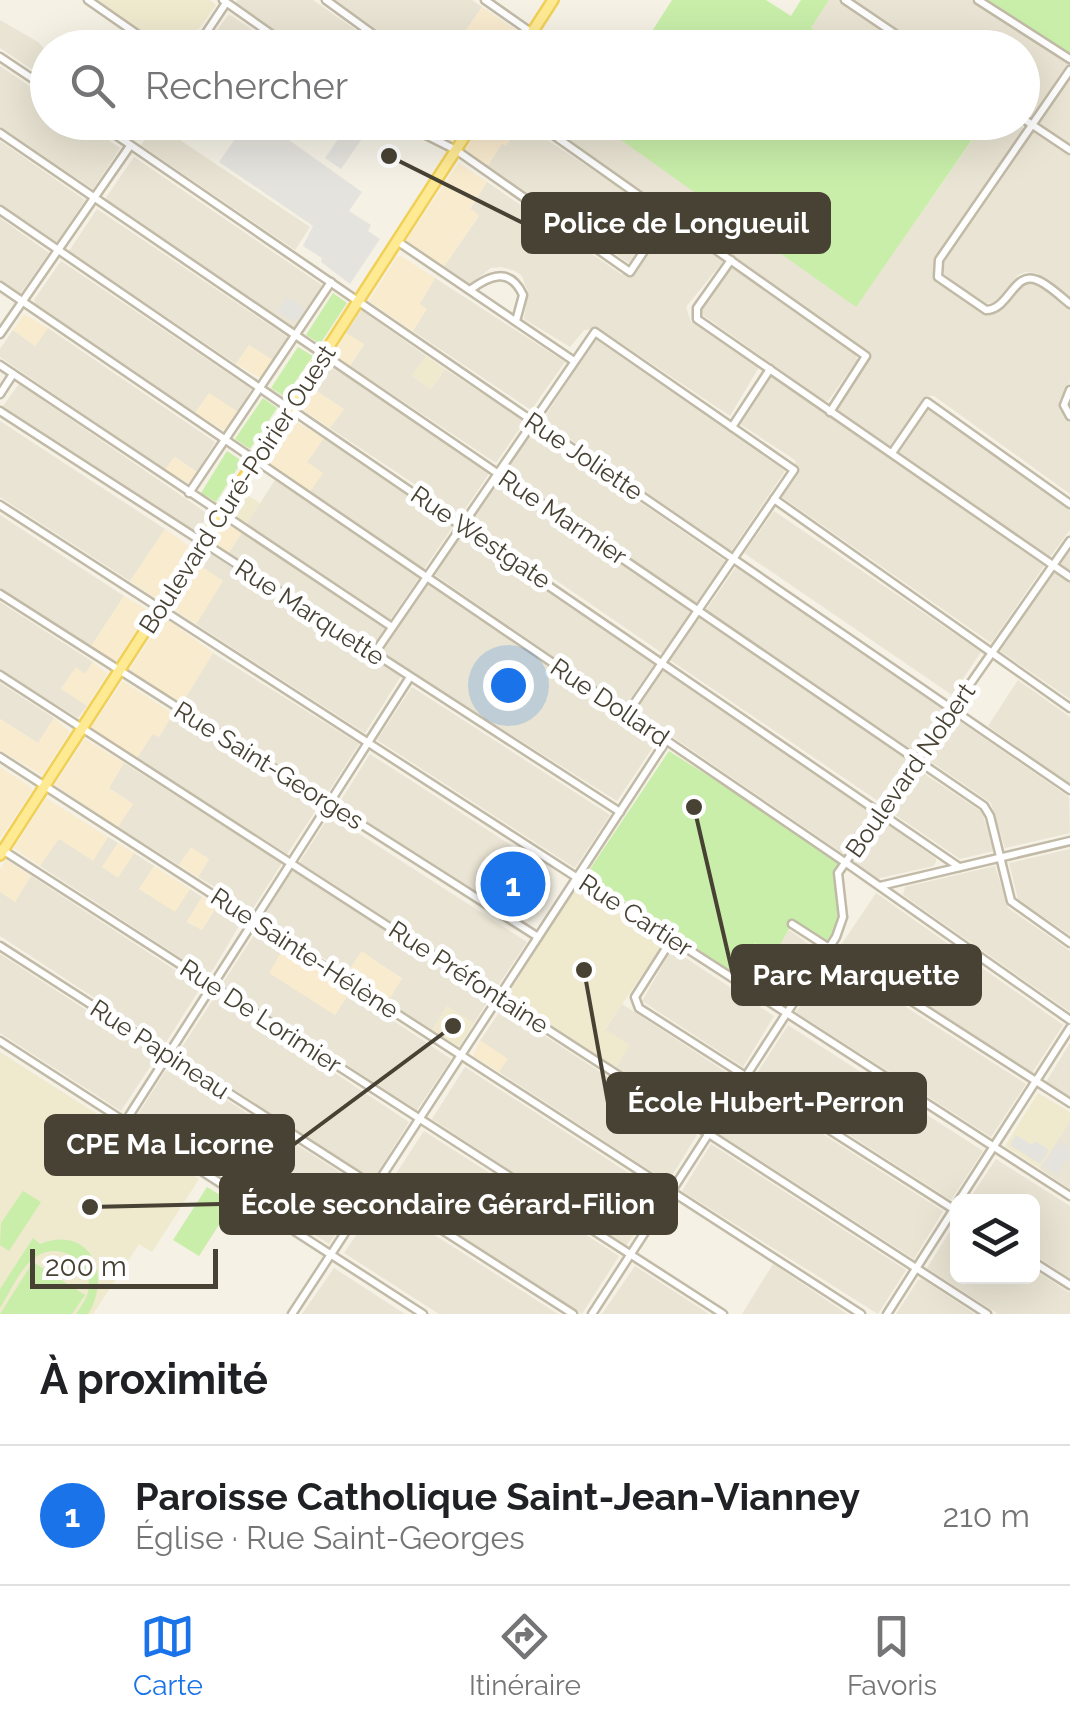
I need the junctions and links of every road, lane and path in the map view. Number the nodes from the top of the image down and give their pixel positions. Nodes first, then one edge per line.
1 (88, 0) edge
2 (326, 0) edge
3 (485, 0) edge
4 (553, 0) edge
5 (845, 0) edge
6 (978, 0) edge
7 (226, 1) edge
8 (131, 30) edge
9 (207, 30) edge
10 (266, 30) edge
11 (367, 30) edge
12 (528, 30) edge
13 (534, 30) edge
14 (889, 30) edge
15 (1025, 30) edge
16 (1040, 40) edge
17 (0, 56) edge
18 (1070, 59) edge
19 (1070, 70) edge
20 (30, 77) edge
21 (1040, 113) edge
22 (1040, 129) edge
23 (0, 133) edge
24 (122, 140) edge
25 (436, 140) edge
26 (462, 140) edge
27 (561, 140) edge
28 (1021, 140) edge
29 (130, 146) junction
30 (456, 150) junction
31 (1070, 150) edge
32 (95, 198) junction
33 (0, 210) edge
34 (668, 215) junction
35 (397, 241) junction
36 (59, 250) junction
37 (731, 260) junction
38 (331, 282) junction
39 (0, 286) edge
40 (470, 290) junction
41 (358, 301) junction
42 (22, 302) junction
43 (1070, 304) edge
44 (516, 322) junction
45 (0, 334) edge
46 (297, 334) junction
47 (324, 354) junction
48 (574, 361) junction
49 (0, 365) edge
50 (770, 370) junction
51 (13, 374) junction
52 (260, 388) junction
53 (1070, 390) edge
54 (0, 394) edge
55 (289, 408) junction
56 (0, 411) edge
57 (830, 412) junction
58 (1070, 416) edge
59 (533, 421) junction
60 (732, 427) junction
61 (225, 440) junction
62 (892, 453) junction
63 (255, 460) junction
64 (498, 472) junction
65 (190, 493) junction
66 (774, 499) junction
67 (1070, 504) edge
68 (0, 505) edge
69 (221, 514) junction
70 (462, 524) junction
71 (1070, 541) edge
72 (202, 542) junction
73 (734, 558) junction
74 (1053, 565) junction
75 (426, 577) junction
76 (1070, 577) edge
77 (0, 594) edge
78 (160, 608) junction
79 (698, 610) junction
80 (392, 626) junction
81 (374, 654) junction
82 (992, 654) junction
83 (663, 662) junction
84 (120, 670) junction
85 (0, 675) edge
86 (410, 678) junction
87 (953, 708) junction
88 (1070, 708) edge
89 (627, 714) junction
90 (82, 729) junction
91 (666, 740) junction
92 (368, 743) junction
93 (0, 757) edge
94 (917, 760) junction
95 (45, 786) junction
96 (1070, 790) edge
97 (330, 803) junction
98 (620, 812) junction
99 (881, 812) junction
100 (1070, 841) edge
101 (1, 852) edge
102 (1000, 858) junction
103 (292, 863) junction
104 (846, 863) junction
105 (959, 867) junction
106 (577, 878) junction
107 (879, 886) junction
108 (256, 920) junction
109 (792, 924) dead end
110 (538, 937) junction
111 (672, 939) junction
112 (1070, 942) edge
113 (0, 946) edge
114 (829, 948) junction
115 (212, 985) junction
116 (500, 996) junction
117 (787, 1013) junction
118 (1070, 1020) edge
119 (1070, 1028) edge
120 (0, 1041) edge
121 (167, 1054) junction
122 (462, 1054) junction
123 (747, 1075) junction
124 (1035, 1080) junction
125 (1070, 1103) edge
126 (420, 1118) junction
127 (125, 1122) junction
128 (708, 1134) junction
129 (992, 1146) junction
130 (376, 1188) junction
131 (672, 1191) junction
132 (964, 1194) edge
133 (1070, 1196) edge
134 (950, 1203) edge
135 (950, 1218) edge
136 (631, 1254) junction
137 (332, 1255) junction
138 (1040, 1266) edge
139 (917, 1269) junction
140 (1070, 1285) edge
141 (292, 1314) edge
142 (422, 1314) edge
143 (572, 1314) edge
144 (592, 1314) edge
145 (723, 1314) edge
146 (861, 1314) edge
147 (888, 1314) edge
148 (987, 1314) edge

1 - 8 street
2 - 11 street
3 - 12 street
4 - 13 main road
5 - 14 street
6 - 15 street
7 - 9 street
7 - 10 street
16 - 18 street
17 - 20 street
19 - 21 street
22 - 31 street
23 - 32 street, Rue Marmier
24 - 29 street, Rue Joliette
25 - 30 street
26 - 30 main road, Boulevard Curé-Poirier Ouest
27 - 34 street
28 - 43 street
29 - 32 street
29 - 38 street, Rue Joliette
30 - 34 street
30 - 35 main road, Boulevard Curé-Poirier Ouest
32 - 36 street
32 - 46 street, Rue Marmier
33 - 36 street, Rue Westgate
34 - 37 street
35 - 40 street
35 - 41 main road, Boulevard Curé-Poirier Ouest
36 - 42 street
36 - 52 street, Rue Westgate
37 - 50 street
37 - 57 street
38 - 41 street, Rue Joliette
38 - 46 street, Boulevard Curé-Poirier Ouest
39 - 42 street, Rue Dollard
40 - 44 street
40 - 44 street
41 - 47 main road, Boulevard Curé-Poirier Ouest
41 - 59 street, Rue Joliette
42 - 45 street
42 - 61 street, Rue Dollard
44 - 48 street
46 - 47 street, Rue Marmier
46 - 52 street, Boulevard Curé-Poirier Ouest
47 - 55 main road, Boulevard Curé-Poirier Ouest
47 - 64 street, Rue Marmier
48 - 59 street
48 - 60 street
49 - 51 street
50 - 57 street
50 - 60 street
51 - 54 street
51 - 65 street
52 - 55 street, Rue Westgate
52 - 61 street, Boulevard Curé-Poirier Ouest
53 - 58 street
55 - 63 main road, Boulevard Curé-Poirier Ouest
55 - 70 street, Rue Westgate
56 - 72 street, Rue Marquette
57 - 62 street
59 - 64 street
59 - 73 street, Rue Joliette
60 - 66 street
61 - 63 street, Rue Dollard
61 - 65 street, Boulevard Curé-Poirier Ouest
62 - 67 street
62 - 74 street
63 - 69 main road, Boulevard Curé-Poirier Ouest
63 - 75 street, Rue Dollard
64 - 70 street
64 - 79 street, Rue Marmier
65 - 69 street
66 - 73 street
66 - 82 street
68 - 78 street, Rue Cartier
69 - 72 main road, Boulevard Curé-Poirier Ouest
69 - 80 street
70 - 75 street
70 - 83 street, Rue Westgate
71 - 74 street, Boulevard Nobert
72 - 78 main road, Boulevard Curé-Poirier Ouest
72 - 81 street, Rue Marquette
73 - 79 street
73 - 87 street, Rue Joliette
74 - 76 street
74 - 82 street, Boulevard Nobert
75 - 80 street
75 - 89 street, Rue Dollard
77 - 84 street, Rue Saint-Georges
78 - 84 main road, Boulevard Curé-Poirier Ouest
78 - 92 street, Rue Cartier
79 - 83 street
79 - 94 street, Rue Marmier
80 - 81 street
81 - 86 street, Rue Marquette
82 - 87 street, Boulevard Nobert
82 - 88 street
83 - 89 street
83 - 99 street, Rue Westgate
84 - 90 main road, Boulevard Curé-Poirier Ouest
84 - 97 street, Rue Saint-Georges
85 - 90 street, Rue Préfontaine
86 - 92 street
86 - 98 street, Rue Marquette
87 - 94 street, Boulevard Nobert
87 - 96 street, Rue Joliette
89 - 91 street, Rue Dollard
90 - 95 main road, Boulevard Curé-Poirier Ouest
90 - 103 street, Rue Préfontaine
91 - 98 street
91 - 104 street, Rue Dollard
92 - 97 street
92 - 106 street, Rue Cartier
93 - 95 street, Rue Sainte-Hélène
94 - 99 street, Boulevard Nobert
94 - 102 street, Rue Marmier
95 - 101 main road, Boulevard Curé-Poirier Ouest
95 - 108 street, Rue Sainte-Hélène
97 - 103 street
97 - 110 street, Rue Saint-Georges
98 - 106 street
99 - 104 street, Boulevard Nobert
99 - 105 street, Rue Westgate
100 - 102 street
101 - 115 street, Rue De Lorimier
102 - 105 street
102 - 112 street, Rue Marmier
103 - 108 street
103 - 116 street, Rue Préfontaine
104 - 107 street, Rue Dollard
104 - 114 street, Boulevard Nobert
105 - 107 street
106 - 110 street
106 - 111 street, Rue Cartier
107 - 118 street, Rue Dollard
108 - 115 street
108 - 122 street, Rue Sainte-Hélène
109 - 114 street
110 - 116 street
111 - 117 street, Rue Cartier
111 - 123 street
113 - 121 street, Rue Papineau
114 - 117 street, Boulevard Nobert
114 - 124 street
115 - 121 street
115 - 126 street, Rue De Lorimier
116 - 122 street
116 - 128 street, Rue Préfontaine
117 - 123 street, Boulevard Nobert
117 - 129 street, Rue Cartier
119 - 124 street
120 - 127 street
121 - 127 street
121 - 130 street, Rue Papineau
122 - 126 street
122 - 131 street, Rue Sainte-Hélène
123 - 128 street, Boulevard Nobert
123 - 134 street
124 - 125 street
124 - 129 street
126 - 130 street
126 - 136 street, Rue De Lorimier
127 - 137 street
128 - 131 street, Boulevard Nobert
128 - 139 street, Rue Préfontaine
129 - 132 street
129 - 133 street, Rue Cartier
130 - 137 street
130 - 143 street, Rue Papineau
131 - 136 street, Boulevard Nobert
131 - 146 street, Rue Sainte-Hélène
135 - 139 street
136 - 144 street, Boulevard Nobert
136 - 145 street, Rue De Lorimier
137 - 141 street
137 - 142 street
138 - 140 street
139 - 147 street
139 - 148 street, Rue Préfontaine

